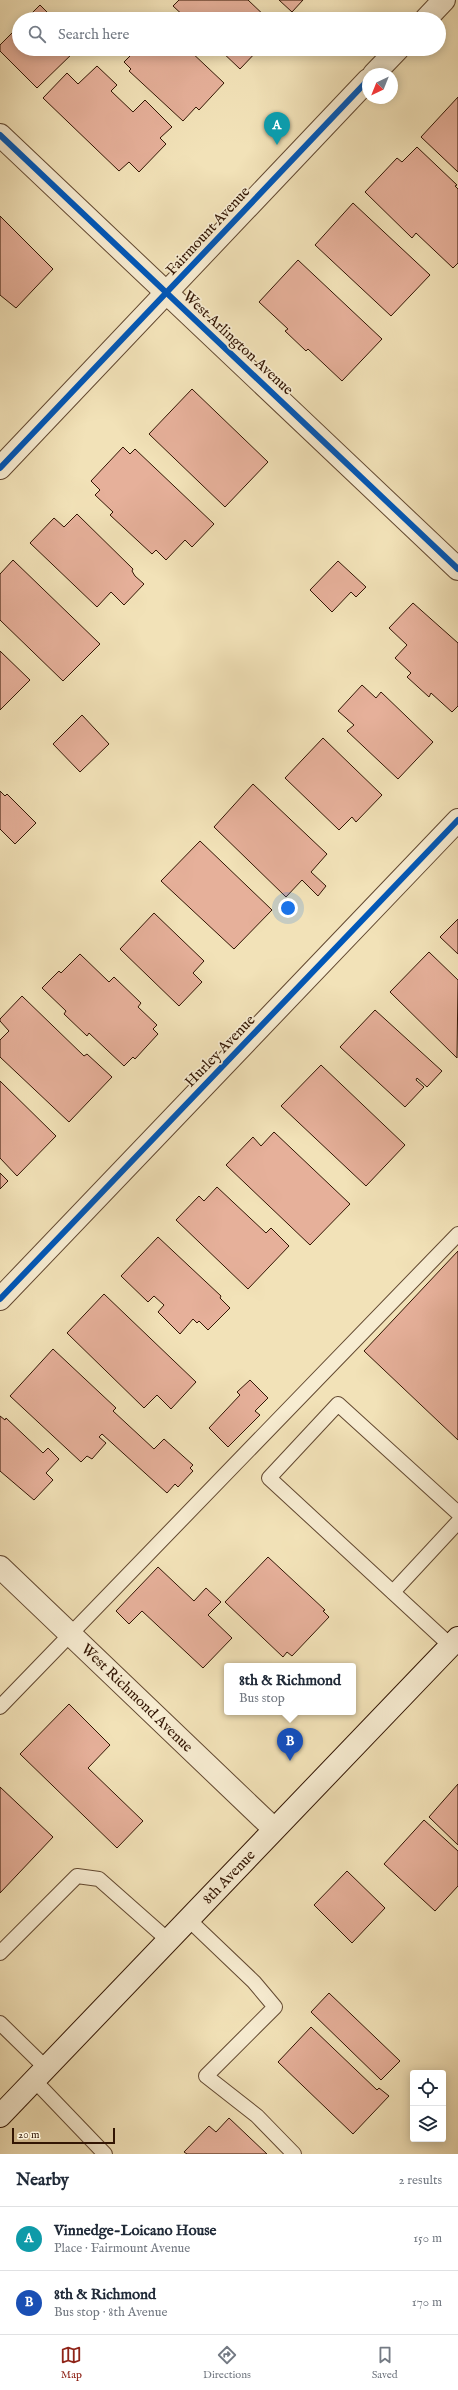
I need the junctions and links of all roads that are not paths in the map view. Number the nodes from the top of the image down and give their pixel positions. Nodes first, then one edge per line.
1 (444, 0) edge
2 (433, 12) edge
3 (391, 56) edge
4 (380, 68) edge
5 (362, 86) edge
6 (0, 135) edge
7 (167, 293) junction
8 (0, 468) edge
9 (458, 569) edge
10 (458, 820) edge
11 (458, 1234) edge
12 (0, 1299) edge
13 (458, 1513) edge
14 (458, 1522) edge
15 (0, 1567) edge
16 (393, 1592) junction
17 (71, 1635) junction
18 (454, 1642) edge
19 (0, 1707) edge
20 (274, 1829) junction
21 (188, 1919) junction
22 (168, 1940) junction
23 (0, 1953) edge
24 (0, 2023) edge
25 (40, 2074) junction
26 (0, 2116) edge
27 (105, 2154) edge
28 (294, 2154) edge

1 - 2 street
3 - 4 street
5 - 7 street, Fairmount Avenue
6 - 7 street, West Arlington Avenue
7 - 8 street, Fairmount Avenue
7 - 9 street, West Arlington Avenue
10 - 12 street, Hurley Avenue
11 - 17 lane
13 - 16 lane
14 - 16 lane
15 - 17 street, West Richmond Avenue
16 - 18 lane
17 - 19 lane
17 - 20 street, West Richmond Avenue
18 - 20 street, 8th Avenue
20 - 21 street, 8th Avenue
21 - 22 street, 8th Avenue
21 - 28 lane
22 - 23 lane
22 - 25 street, 8th Avenue
24 - 25 lane
25 - 26 street, 8th Avenue
25 - 27 lane

